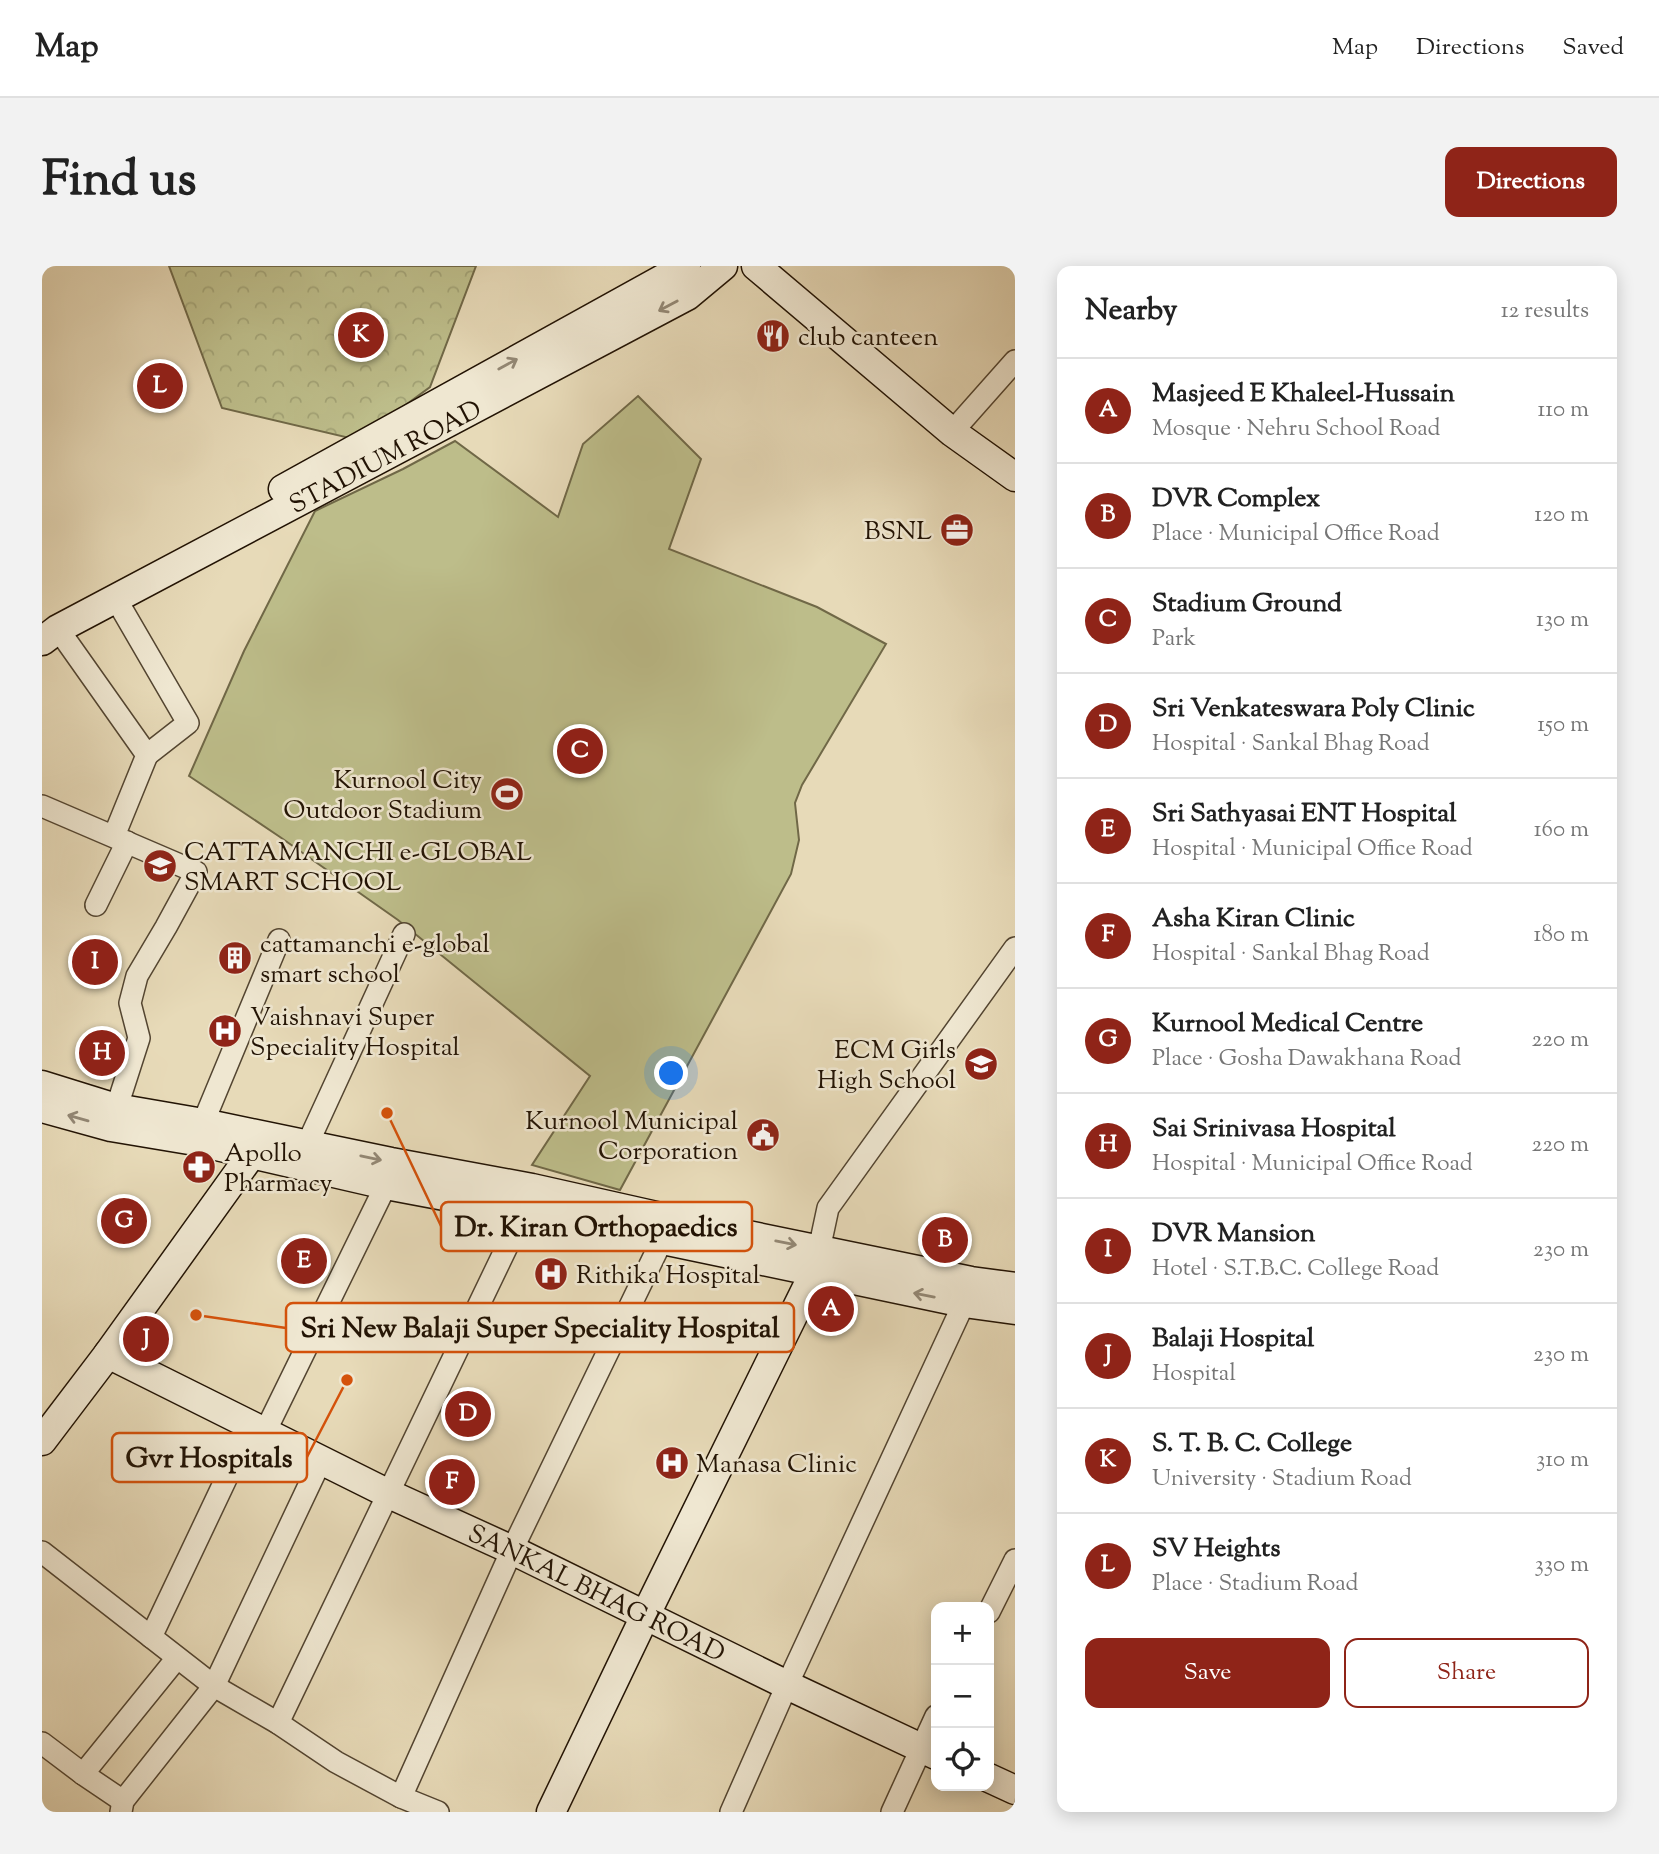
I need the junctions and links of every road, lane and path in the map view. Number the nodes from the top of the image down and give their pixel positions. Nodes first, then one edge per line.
1 (686, 266) edge
2 (723, 266) edge
3 (756, 266) edge
4 (1015, 361) edge
5 (952, 432) junction
6 (1015, 477) edge
7 (116, 599) junction
8 (47, 631) edge
9 (147, 755) junction
10 (42, 806) edge
11 (120, 839) junction
12 (96, 905) dead end
13 (404, 934) dead end
14 (279, 940) dead end
15 (1015, 947) edge
16 (42, 1089) edge
17 (114, 1118) junction
18 (199, 1132) junction
19 (307, 1144) junction
20 (251, 1155) junction
21 (386, 1185) junction
22 (524, 1211) junction
23 (662, 1240) junction
24 (817, 1261) junction
25 (1015, 1287) edge
26 (964, 1303) junction
27 (1015, 1310) edge
28 (108, 1354) junction
29 (259, 1428) junction
30 (42, 1441) edge
31 (321, 1460) junction
32 (387, 1493) junction
33 (512, 1550) junction
34 (42, 1552) edge
35 (1015, 1560) edge
36 (994, 1602) edge
37 (646, 1614) junction
38 (151, 1637) junction
39 (177, 1658) junction
40 (788, 1685) junction
41 (214, 1686) junction
42 (278, 1723) junction
43 (933, 1728) edge
44 (42, 1743) edge
45 (928, 1751) edge
46 (83, 1774) junction
47 (994, 1780) edge
48 (1015, 1790) edge
49 (401, 1797) junction
50 (122, 1807) edge
51 (438, 1812) edge
52 (551, 1812) edge
53 (731, 1812) edge
54 (892, 1812) edge

8 -> 1 street, STADIUM ROAD
2 -> 7 street, STADIUM ROAD
3 - 5 street
4 - 5 street
5 - 6 street
7 - 8 street, STADIUM ROAD
7 - 9 street
8 - 9 street
9 - 11 street
10 - 11 street
11 - 12 street
11 - 17 street
13 - 19 street
14 - 18 street
15 - 24 street
16 - 17 street
17 - 18 street
18 - 19 street
18 - 20 street
19 -> 24 street
20 - 21 street
20 - 28 street
21 - 22 street
21 - 29 street
22 - 23 street
22 - 32 street
23 - 24 street
23 - 33 street
24 - 25 street
26 -> 24 street
24 - 37 street
26 - 27 street
26 - 40 street
28 - 29 street, SANKAL BHAG ROAD
28 - 30 street
29 - 31 street, SANKAL BHAG ROAD
29 - 38 street
31 - 32 street, SANKAL BHAG ROAD
31 - 41 street
32 - 33 street, SANKAL BHAG ROAD
32 - 42 street
33 - 37 street, SANKAL BHAG ROAD
33 - 49 street
34 - 38 street
35 - 36 street
37 - 40 street, SANKAL BHAG ROAD
37 - 52 street
38 - 39 street
39 - 41 street
39 - 46 street
40 - 45 street, SANKAL BHAG ROAD
40 - 53 street
41 - 42 street
41 - 50 street
42 - 49 street
43 - 45 street
44 - 46 street
45 - 54 street
46 - 50 street
47 - 48 street
49 - 51 street

